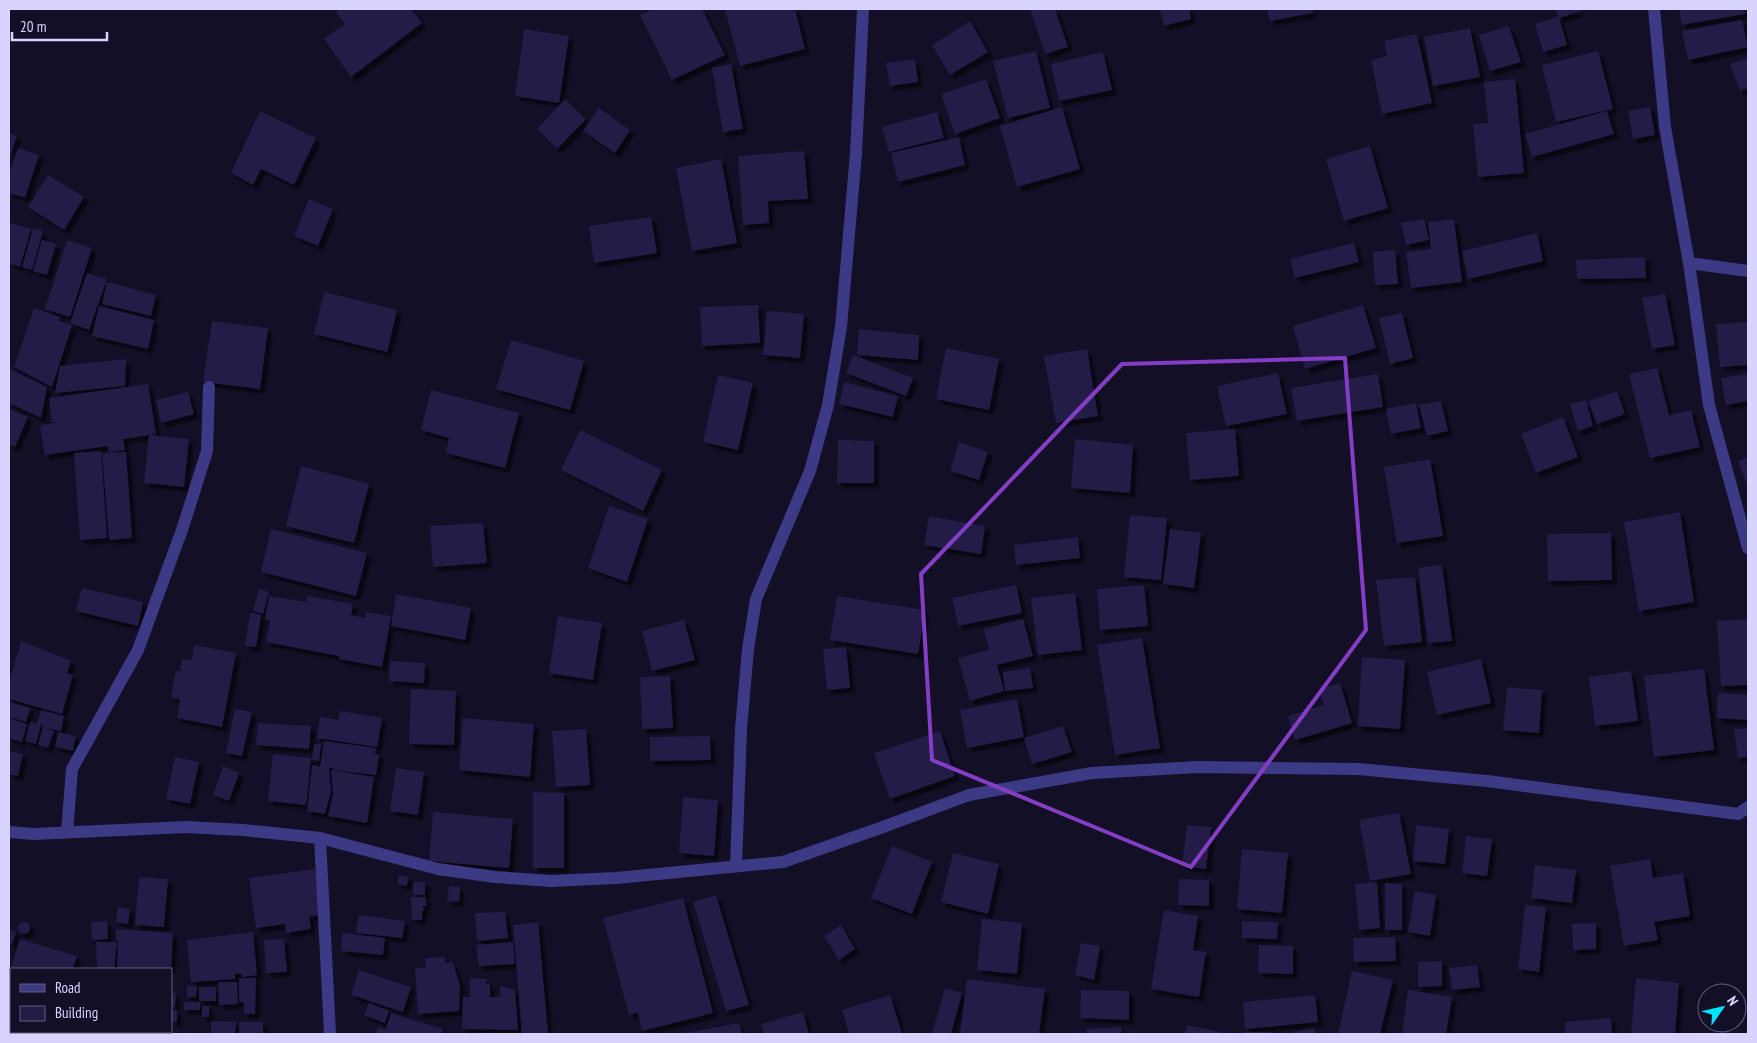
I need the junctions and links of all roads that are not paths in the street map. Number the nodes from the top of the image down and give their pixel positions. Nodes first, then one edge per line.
1 (863, 9) edge
2 (1654, 9) edge
3 (1689, 264) junction
4 (1748, 271) edge
5 (209, 387) dead end
6 (1748, 548) edge
7 (1748, 807) edge
8 (9, 832) edge
9 (67, 832) junction
10 (320, 838) junction
11 (736, 866) junction
12 (330, 1034) edge

1 - 11 street
2 - 3 street
3 - 4 street
3 - 6 street
5 - 9 street
7 - 11 street
8 - 9 street
9 - 10 street
10 - 11 street
10 - 12 street

